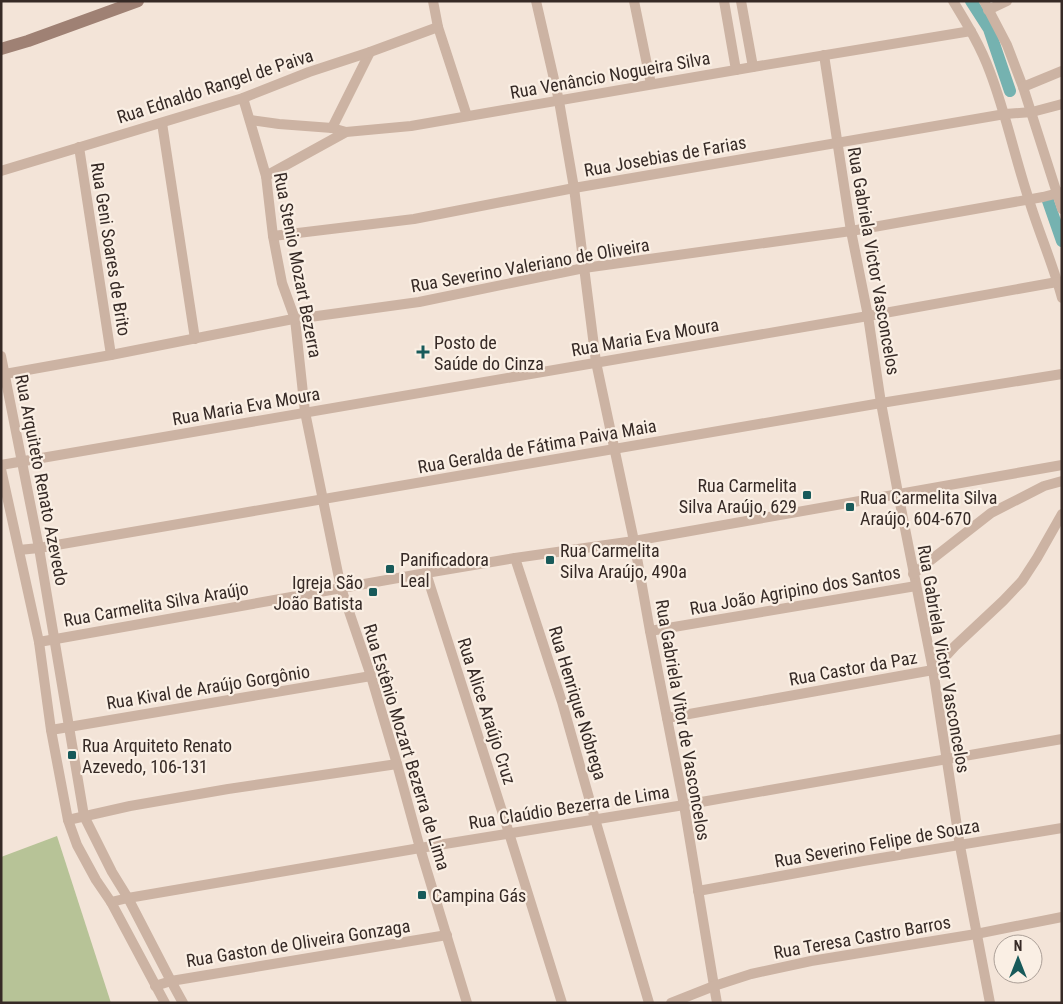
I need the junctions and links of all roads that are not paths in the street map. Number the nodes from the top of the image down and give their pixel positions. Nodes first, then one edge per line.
1 (138, 1) edge
2 (433, 1) edge
3 (536, 1) edge
4 (634, 1) edge
5 (724, 1) edge
6 (741, 1) edge
7 (953, 1) edge
8 (1007, 1) edge
9 (986, 6) edge
10 (438, 27) junction
11 (970, 31) junction
12 (1, 49) edge
13 (370, 52) junction
14 (824, 55) junction
15 (752, 67) junction
16 (736, 70) junction
17 (1062, 71) edge
18 (651, 84) junction
19 (1024, 87) junction
20 (243, 98) junction
21 (559, 101) junction
22 (1062, 104) edge
23 (1032, 112) junction
24 (1005, 114) junction
25 (468, 116) junction
26 (250, 120) junction
27 (162, 123) junction
28 (332, 128) junction
29 (346, 132) junction
30 (838, 142) junction
31 (79, 147) junction
32 (1, 171) edge
33 (266, 176) junction
34 (574, 188) junction
35 (1059, 193) edge
36 (1028, 200) junction
37 (1062, 209) edge
38 (851, 231) junction
39 (273, 236) junction
40 (584, 268) junction
41 (1057, 282) junction
42 (1062, 298) edge
43 (868, 316) junction
44 (296, 319) junction
45 (195, 339) junction
46 (111, 355) junction
47 (1, 356) edge
48 (596, 362) junction
49 (5, 374) junction
50 (1062, 374) edge
51 (881, 403) junction
52 (306, 412) junction
53 (615, 450) junction
54 (22, 462) junction
55 (1, 465) edge
56 (1062, 465) edge
57 (1, 469) edge
58 (1062, 481) edge
59 (898, 493) junction
60 (322, 499) junction
61 (1062, 514) edge
62 (634, 541) junction
63 (39, 548) junction
64 (19, 550) junction
65 (515, 558) junction
66 (426, 573) junction
67 (913, 574) junction
68 (916, 586) junction
69 (341, 588) junction
70 (650, 631) junction
71 (54, 639) junction
72 (39, 642) junction
73 (933, 670) junction
74 (371, 676) junction
75 (667, 718) junction
76 (69, 727) junction
77 (51, 730) junction
78 (1062, 739) edge
79 (946, 760) junction
80 (397, 764) junction
81 (684, 805) junction
82 (84, 816) junction
83 (68, 820) junction
84 (595, 820) junction
85 (1062, 828) edge
86 (509, 833) junction
87 (960, 846) junction
88 (420, 848) junction
89 (698, 891) junction
90 (128, 898) junction
91 (111, 902) junction
92 (1062, 918) edge
93 (976, 934) junction
94 (447, 935) junction
95 (170, 981) junction
96 (155, 986) junction
97 (714, 986) junction
98 (164, 1003) edge
99 (183, 1003) edge
100 (467, 1003) edge
101 (562, 1003) edge
102 (649, 1003) edge
103 (671, 1003) edge
104 (718, 1003) edge
105 (990, 1003) edge

1 - 12 main road
2 - 10 street
3 - 21 street, Rua Gabriela Vitor de Vasconcelos
4 - 18 street
5 - 16 street
6 - 15 street
7 - 11 street
8 - 9 street
9 - 19 street
10 - 13 street, Rua Ednaldo Rangel de Paiva
10 - 25 street
11 - 14 street, Rua Venâncio Nogueira Silva
11 - 24 street
13 - 20 street, Rua Ednaldo Rangel de Paiva
13 - 28 street
14 - 15 street, Rua Venâncio Nogueira Silva
14 - 30 street, Rua Gabriela Victor Vasconcelos
15 - 16 street, Rua Venâncio Nogueira Silva
16 - 18 street, Rua Venâncio Nogueira Silva
17 - 19 street
18 - 21 street, Rua Venâncio Nogueira Silva
19 - 23 street
20 - 26 street, Rua Stenio Mozart Bezerra
20 - 27 street, Rua Ednaldo Rangel de Paiva
21 - 25 street, Rua Venâncio Nogueira Silva
21 - 34 street, Rua Gabriela Vitor de Vasconcelos
22 - 23 street, Rua Josebias de Farias
23 - 24 street, Rua Josebias de Farias
23 - 35 street
24 - 30 street, Rua Josebias de Farias
24 - 36 street
25 - 29 street, Rua Venâncio Nogueira Silva
26 - 28 street
26 - 33 street, Rua Stenio Mozart Bezerra
27 - 31 street, Rua Ednaldo Rangel de Paiva
27 - 45 street
28 - 29 street
29 - 33 street, Rua Venâncio Nogueira Silva
30 - 34 street, Rua Josebias de Farias
30 - 38 street, Rua Gabriela Victor Vasconcelos
31 - 32 street, Rua Ednaldo Rangel de Paiva
31 - 46 street, Rua Geni Soares de Brito
33 - 39 street, Rua Stenio Mozart Bezerra
34 - 39 street, Rua Josebias de Farias
34 - 40 street, Rua Gabriela Vitor de Vasconcelos
35 - 36 street, Rua Severino Valeriano de Oliveira
35 - 37 street
36 - 38 street, Rua Severino Valeriano de Oliveira
36 - 41 street
38 - 40 street, Rua Severino Valeriano de Oliveira
38 - 43 street, Rua Gabriela Victor Vasconcelos
39 - 44 street, Rua Stenio Mozart Bezerra
40 - 44 street, Rua Severino Valeriano de Oliveira
40 - 48 street, Rua Gabriela Vitor de Vasconcelos
41 - 42 street
41 - 43 street, Rua Maria Eva Moura
43 - 48 street, Rua Maria Eva Moura
43 - 51 street, Rua Gabriela Victor Vasconcelos
44 - 45 street, Rua Severino Valeriano de Oliveira
44 - 52 street, Rua Stenio Mozart Bezerra
45 - 46 street, Rua Severino Valeriano de Oliveira
46 - 49 street, Rua Severino Valeriano de Oliveira
47 - 49 street, Rua Arquiteto Renato Azevedo
48 - 52 street, Rua Maria Eva Moura
48 - 53 street, Rua Gabriela Vitor de Vasconcelos
49 - 54 street, Rua Arquiteto Renato Azevedo
50 - 51 street, Rua Geralda de Fátima Paiva Maia
51 - 53 street, Rua Geralda de Fátima Paiva Maia
51 - 59 street, Rua Gabriela Victor Vasconcelos
52 - 54 street, Rua Maria Eva Moura
52 - 60 street, Rua Stenio Mozart Bezerra
53 - 60 street, Rua Geralda de Fátima Paiva Maia
53 - 62 street, Rua Gabriela Vitor de Vasconcelos
54 - 55 street, Rua Maria Eva Moura
54 - 63 street, Rua Arquiteto Renato Azevedo
56 - 59 street, Rua Carmelita Silva Araújo
57 - 64 street, Rua Arquiteto Renato Azevedo
58 - 67 street
59 - 62 street, Rua Carmelita Silva Araújo
59 - 67 street, Rua Gabriela Victor Vasconcelos
60 - 63 street, Rua Geralda de Fátima Paiva Maia
60 - 69 street, Rua Estênio Mozart Bezerra de Lima
61 - 73 street, Rua Castor da Paz
62 - 65 street, Rua Carmelita Silva Araújo
62 - 70 street, Rua Gabriela Vitor de Vasconcelos
63 - 64 street, Rua Geralda de Fátima Paiva Maia
63 - 71 street, Rua Arquiteto Renato Azevedo
64 - 72 street, Rua Arquiteto Renato Azevedo
65 - 66 street, Rua Carmelita Silva Araújo
65 - 84 street, Rua Henrique Nóbrega
66 - 69 street, Rua Carmelita Silva Araújo
66 - 86 street, Rua Alice Araújo Cruz
67 - 68 street, Rua Gabriela Victor Vasconcelos
68 - 70 street, Rua João Agripino dos Santos
68 - 73 street, Rua Gabriela Victor Vasconcelos
69 - 71 street, Rua Carmelita Silva Araújo
69 - 74 street, Rua Estênio Mozart Bezerra de Lima
70 - 75 street, Rua Gabriela Vitor de Vasconcelos
71 - 72 street, Rua Carmelita Silva Araújo
71 - 76 street, Rua Arquiteto Renato Azevedo
72 - 77 street, Rua Arquiteto Renato Azevedo
73 - 75 street, Rua Castor da Paz
73 - 79 street, Rua Gabriela Victor Vasconcelos
74 - 76 street, Rua Kival de Araújo Gorgônio
74 - 80 street, Rua Estênio Mozart Bezerra de Lima
75 - 81 street, Rua Gabriela Vitor de Vasconcelos
76 - 77 street, Rua Kival de Araújo Gorgônio
76 - 82 street, Rua Arquiteto Renato Azevedo
77 - 83 street, Rua Arquiteto Renato Azevedo
78 - 79 street, Rua Claúdio Bezerra de Lima
79 - 81 street, Rua Claúdio Bezerra de Lima
79 - 87 street, Rua Gabriela Victor Vasconcelos
80 - 82 street
80 - 88 street, Rua Estênio Mozart Bezerra de Lima
81 - 84 street, Rua Claúdio Bezerra de Lima
81 - 89 street, Rua Gabriela Vitor de Vasconcelos
82 - 83 street
82 - 90 street, Rua Arquiteto Renato Azevedo
83 - 91 street, Rua Arquiteto Renato Azevedo
84 - 86 street, Rua Claúdio Bezerra de Lima
84 - 102 street, Rua Henrique Nóbrega
85 - 87 street, Rua Severino Felipe de Souza
86 - 88 street, Rua Claúdio Bezerra de Lima
86 - 101 street, Rua Alice Araújo Cruz
87 - 89 street, Rua Severino Felipe de Souza
87 - 93 street, Rua Gabriela Victor Vasconcelos
88 - 90 street, Rua Claúdio Bezerra de Lima
88 - 94 street, Rua Estênio Mozart Bezerra de Lima
89 - 97 street, Rua Gabriela Vitor de Vasconcelos
90 - 91 street, Rua Claúdio Bezerra de Lima
90 - 95 street, Rua Arquiteto Renato Azevedo
91 - 96 street, Rua Arquiteto Renato Azevedo
92 - 93 street, Rua Teresa Castro Barros
93 - 97 street, Rua Teresa Castro Barros
93 - 105 street, Rua Gabriela Victor Vasconcelos
94 - 95 street, Rua Gaston de Oliveira Gonzaga
94 - 100 street, Rua Estênio Mozart Bezerra de Lima
95 - 96 street, Rua Gaston de Oliveira Gonzaga
95 - 99 street, Rua Arquiteto Renato Azevedo
96 - 98 street, Rua Arquiteto Renato Azevedo
97 - 103 street, Rua Teresa Castro Barros
97 - 104 street, Rua Gabriela Vitor de Vasconcelos

